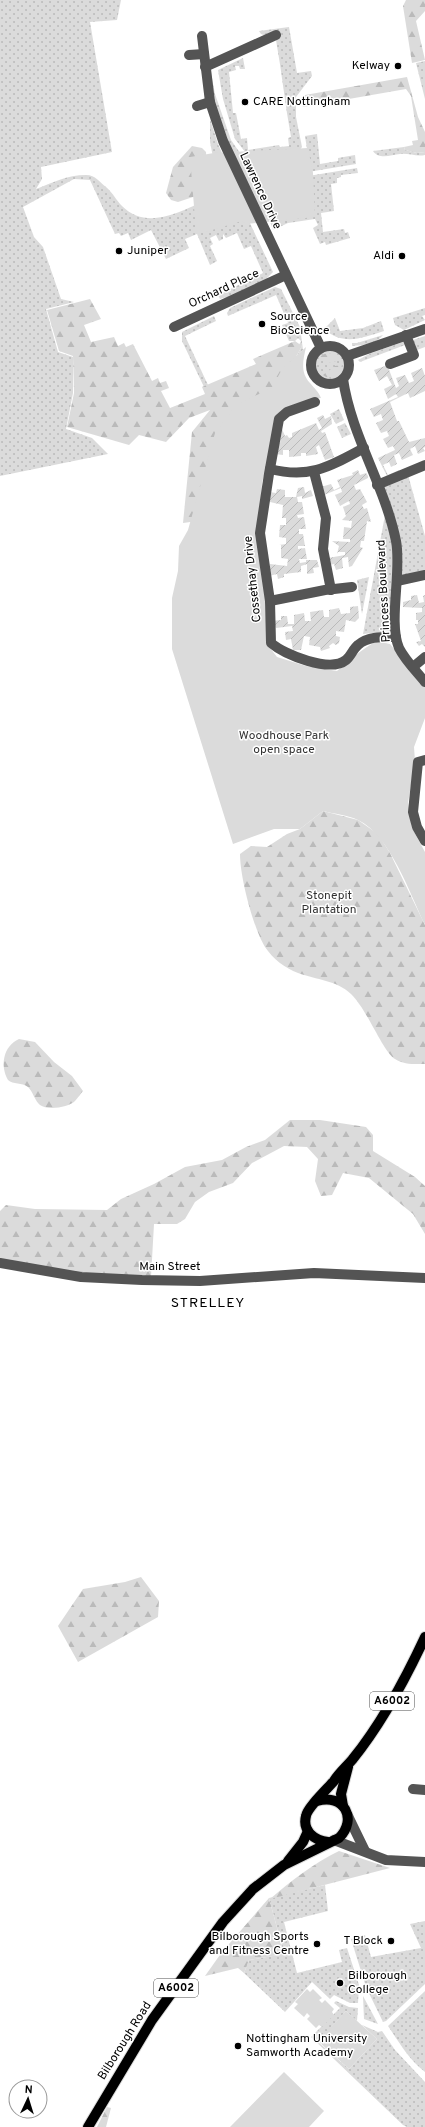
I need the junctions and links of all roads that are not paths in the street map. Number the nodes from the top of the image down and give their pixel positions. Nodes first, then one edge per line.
1 (202, 36) dead end
2 (276, 36) dead end
3 (204, 54) junction
4 (189, 56) dead end
5 (205, 67) junction
6 (210, 102) junction
7 (197, 106) dead end
8 (286, 275) junction
9 (174, 327) dead end
10 (425, 329) edge
11 (406, 335) junction
12 (321, 348) junction
13 (347, 356) junction
14 (390, 364) dead end
15 (343, 379) junction
16 (331, 384) junction
17 (315, 402) dead end
18 (346, 402) junction
19 (364, 448) junction
20 (425, 465) edge
21 (270, 469) junction
22 (314, 472) junction
23 (377, 484) junction
24 (425, 575) edge
25 (397, 582) junction
26 (352, 587) dead end
27 (331, 590) junction
28 (270, 601) junction
29 (396, 637) junction
30 (425, 657) edge
31 (413, 667) junction
32 (425, 682) edge
33 (425, 760) edge
34 (424, 837) edge
35 (0, 1263) edge
36 (425, 1278) edge
37 (425, 1637) edge
38 (352, 1760) junction
39 (413, 1789) dead end
40 (425, 1790) edge
41 (317, 1801) junction
42 (346, 1811) junction
43 (308, 1830) junction
44 (331, 1841) junction
45 (365, 1851) junction
46 (425, 1862) edge
47 (284, 1865) junction
48 (88, 2127) edge

1 - 3 street, Lawrence Drive
2 - 5 street
3 - 4 street
3 - 5 street, Lawrence Drive
5 - 6 street, Lawrence Drive
6 - 7 street
6 - 8 street, Lawrence Drive
8 - 9 street, Orchard Place
8 - 12 street, Lawrence Drive
10 - 11 street
11 - 13 street
11 - 14 street
12 - 13 street
12 - 16 street
13 - 15 street
15 - 16 street
15 - 18 street, Princess Boulevard
16 - 18 street, Princess Boulevard
17 - 21 street, Cossethay Drive
18 - 19 street, Princess Boulevard
19 - 22 street
19 - 23 street, Princess Boulevard
20 - 23 street
21 - 22 street
21 - 28 street, Cossethay Drive
22 - 27 street
23 - 25 street, Princess Boulevard
24 - 25 street
25 - 29 street, Princess Boulevard
26 - 27 street
27 - 28 street
28 - 29 street, Cossethay Drive
29 - 31 street, Princess Boulevard
30 - 31 street
31 - 32 street, Princess Boulevard
33 - 34 street
35 - 36 street, Main Street
37 - 38 main road, Bilborough Road / A6002
38 - 41 main road, Bilborough Road / A6002
38 - 42 main road, Bilborough Road / A6002
39 - 40 street
41 - 42 main road
41 - 43 main road, Bilborough Road / A6002
42 - 44 main road, Bilborough Road / A6002
42 - 45 street
43 - 44 main road
43 - 47 main road, Bilborough Road / A6002
44 - 45 street
44 - 47 main road, Bilborough Road / A6002
45 - 46 street
47 - 48 main road, Bilborough Road / A6002

